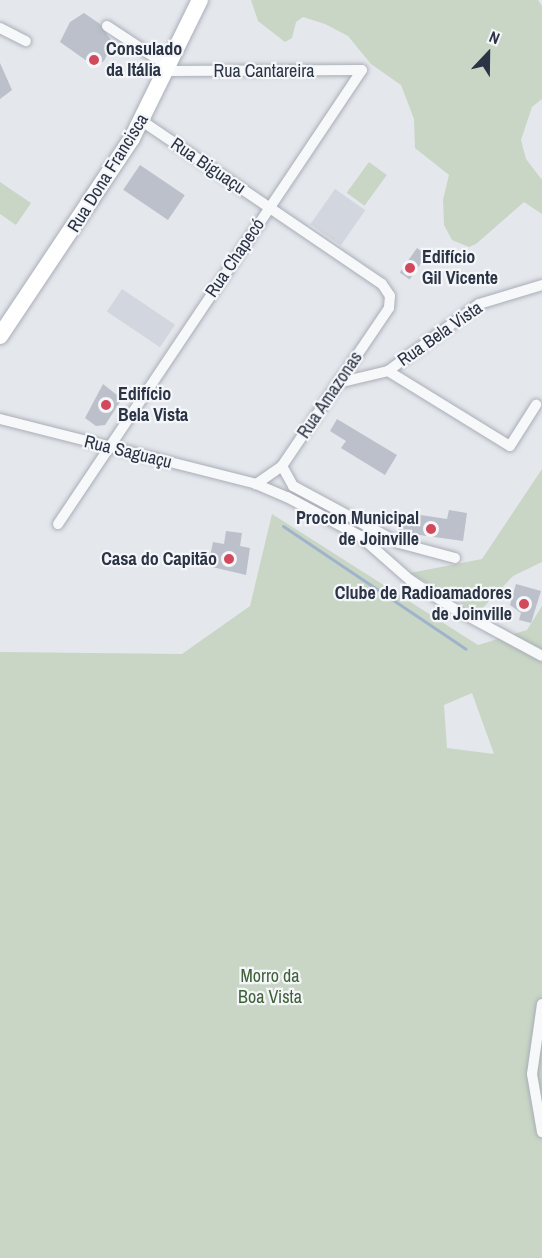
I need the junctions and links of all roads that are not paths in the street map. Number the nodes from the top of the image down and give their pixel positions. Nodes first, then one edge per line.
1 (200, 0) edge
2 (107, 26) dead end
3 (0, 28) edge
4 (26, 41) dead end
5 (167, 68) junction
6 (362, 70) joint
7 (142, 121) junction
8 (270, 208) junction
9 (542, 285) edge
10 (390, 296) joint
11 (0, 336) edge
12 (388, 370) junction
13 (338, 383) junction
14 (536, 405) dead end
15 (0, 420) edge
16 (108, 447) junction
17 (282, 466) junction
18 (256, 484) junction
19 (301, 490) junction
20 (297, 501) junction
21 (355, 517) junction
22 (58, 524) dead end
23 (340, 524) junction
24 (357, 534) junction
25 (455, 558) dead end
26 (542, 656) edge
27 (542, 1004) edge
28 (542, 1132) edge

1 - 5 main road, Rua Dona Francisca
2 - 5 street
3 - 4 street
5 - 6 street, Rua Cantareira
5 - 7 main road, Rua Dona Francisca
6 - 8 street, Rua Chapecó
7 - 8 street, Rua Biguaçu
7 - 11 main road, Rua Dona Francisca
8 - 10 street, Rua Biguaçu
8 - 16 street, Rua Chapecó
9 - 12 street, Rua Bela Vista
10 - 13 street, Rua Amazonas
12 - 13 street, Rua Bela Vista
12 - 14 street
13 - 17 street, Rua Amazonas
15 - 16 street, Rua Saguaçu
16 - 18 street, Rua Saguaçu
16 - 22 street, Rua Chapecó
17 - 18 street, Rua Amazonas
17 - 19 street
18 - 20 street, Rua Saguaçu
19 - 20 street
19 - 21 street
20 - 23 street, Rua Saguaçu
21 - 23 street
21 - 24 street
21 - 25 street
23 - 24 street, Rua Saguaçu
24 - 26 street, Rua Saguaçu
27 - 28 street

